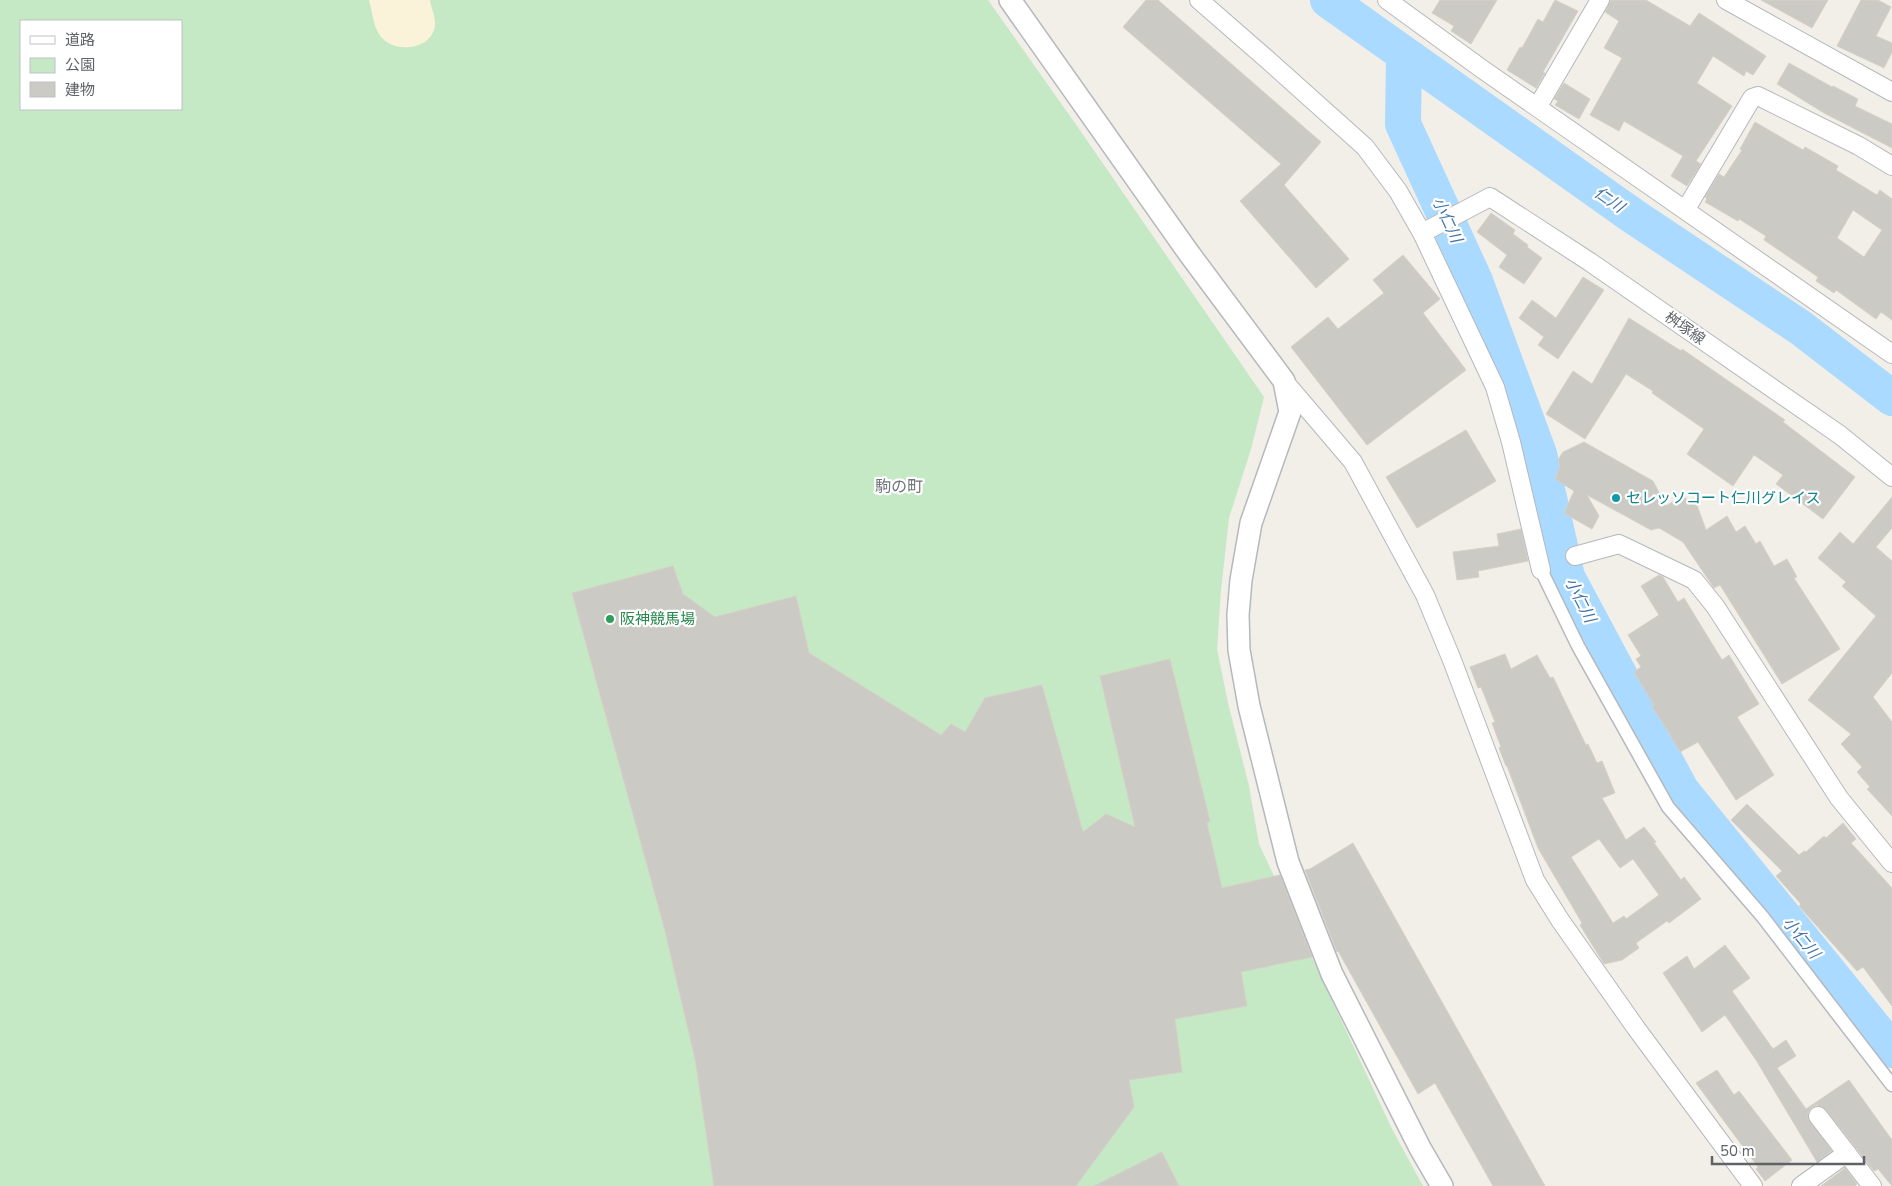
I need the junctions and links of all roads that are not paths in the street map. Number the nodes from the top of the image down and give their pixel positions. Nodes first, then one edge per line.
1 (1010, 0) edge
2 (1199, 0) edge
3 (1387, 0) edge
4 (1600, 0) edge
5 (1726, 0) edge
6 (1892, 92) edge
7 (1538, 106) junction
8 (1892, 166) edge
9 (1686, 209) junction
10 (1426, 231) junction
11 (1892, 354) edge
12 (1284, 381) junction
13 (1892, 477) edge
14 (1575, 556) dead end
15 (1541, 570) joint
16 (1892, 863) edge
17 (1892, 1085) edge
18 (1818, 1116) dead end
19 (1847, 1153) junction
20 (1442, 1186) edge
21 (1753, 1186) edge
22 (1801, 1186) edge
23 (1872, 1186) edge

1 - 12 street
2 - 10 street
3 - 7 street
4 - 7 street
5 - 6 street
7 - 9 street
8 - 9 street
9 - 11 street
10 - 13 street, 桝塚線
10 - 15 street
12 - 20 street
12 - 21 street
14 - 16 street
15 - 17 street
18 - 19 street
19 - 22 street
19 - 23 street

